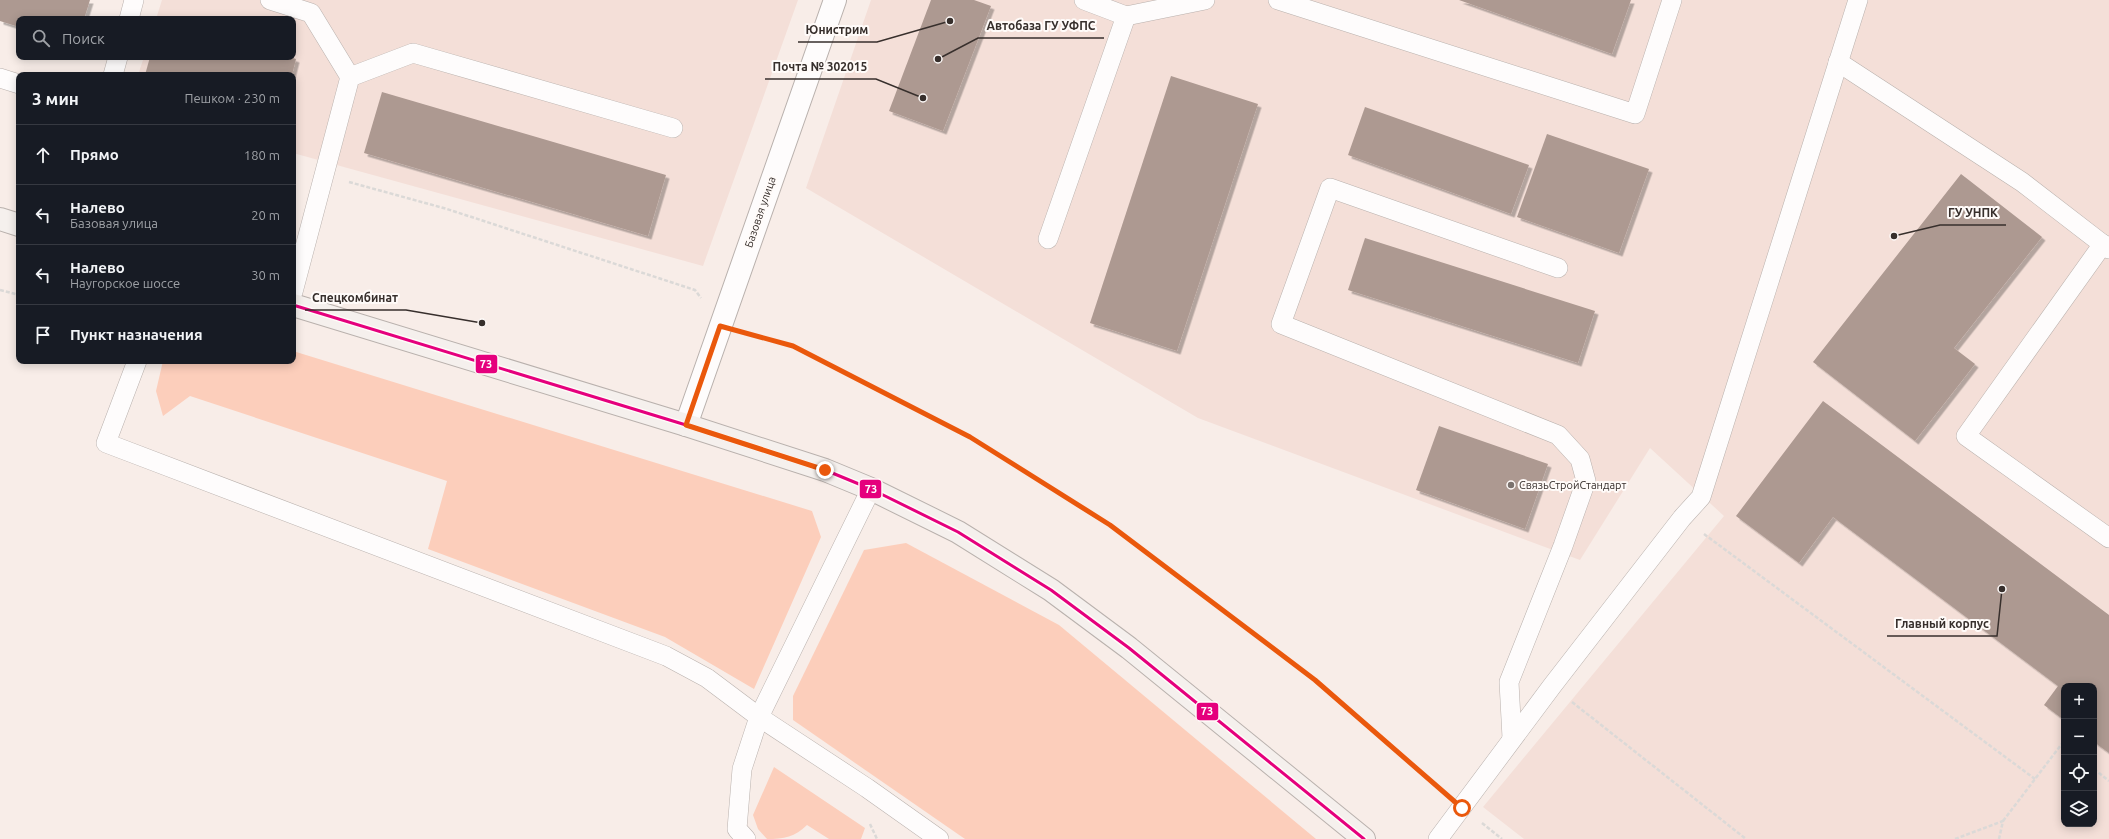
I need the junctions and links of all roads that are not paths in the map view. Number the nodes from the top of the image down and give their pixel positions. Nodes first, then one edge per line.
1 (134, 0) edge
2 (270, 0) edge
3 (835, 0) edge
4 (1084, 0) edge
5 (1205, 0) edge
6 (1278, 0) edge
7 (1672, 0) edge
8 (1858, 0) edge
9 (130, 16) edge
10 (1126, 16) junction
11 (117, 60) edge
12 (1838, 62) junction
13 (114, 72) edge
14 (0, 78) edge
15 (350, 78) junction
16 (16, 83) edge
17 (674, 128) dead end
18 (0, 220) edge
19 (16, 224) edge
20 (1048, 239) dead end
21 (2106, 247) edge
22 (1558, 268) dead end
23 (296, 281) edge
24 (296, 306) edge
25 (136, 364) edge
26 (686, 425) junction
27 (871, 489) junction
28 (2109, 538) edge
29 (759, 717) junction
30 (1512, 738) junction
31 (746, 839) edge
32 (939, 839) edge
33 (1364, 839) edge
34 (1438, 839) edge

1 - 9 lane
2 - 15 lane
3 - 26 street, Базовая улица
4 - 10 lane
5 - 10 lane
6 - 7 lane
8 - 12 lane
10 - 20 lane
11 - 13 lane
12 - 21 lane
12 - 30 lane
14 - 16 lane
15 - 17 lane
15 - 23 lane
18 - 19 main road
21 - 28 lane
22 - 30 lane
24 - 26 main road
25 - 29 lane
26 - 27 main road
27 - 29 lane
27 - 33 main road
29 - 31 lane
29 - 32 lane
30 - 34 lane

